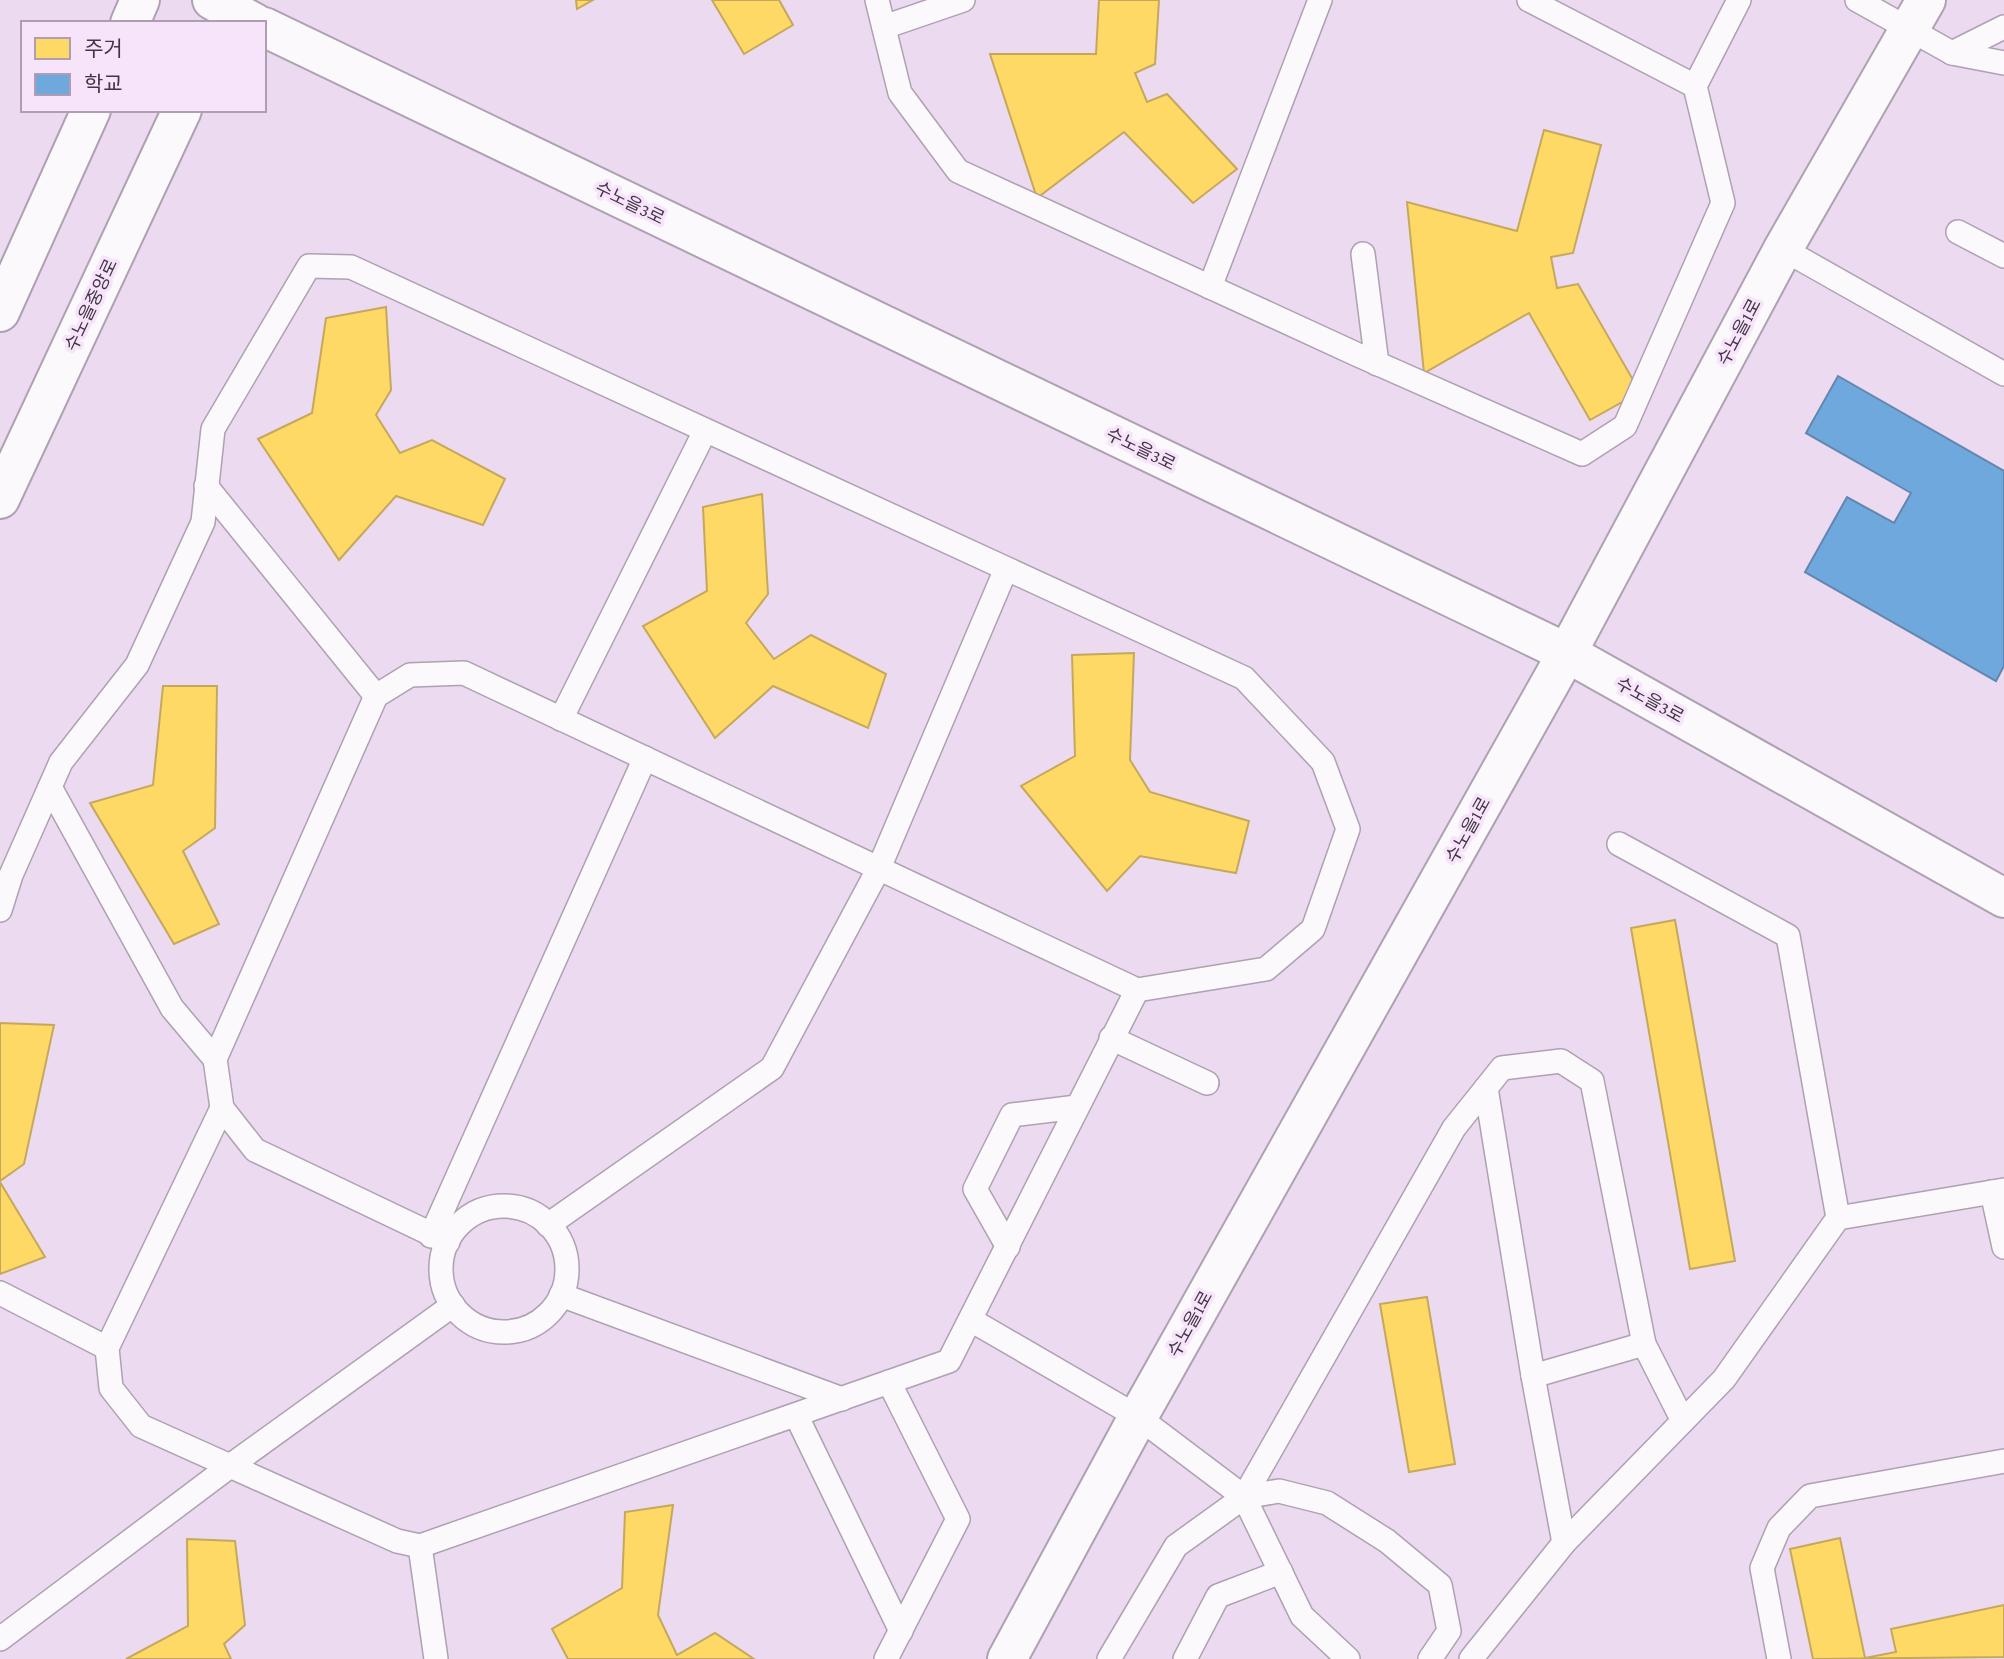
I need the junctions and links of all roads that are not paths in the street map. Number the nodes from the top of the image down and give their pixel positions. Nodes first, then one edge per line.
1 (140, 0) edge
2 (877, 0) edge
3 (963, 0) edge
4 (1320, 0) edge
5 (1530, 0) edge
6 (1739, 0) edge
7 (1857, 0) edge
8 (1917, 15) edge
9 (131, 21) edge
10 (884, 27) junction
11 (2004, 27) edge
12 (266, 28) edge
13 (1952, 53) junction
14 (2004, 63) edge
15 (1695, 86) junction
16 (90, 112) edge
17 (181, 112) edge
18 (1958, 232) dead end
19 (1783, 249) junction
20 (1363, 254) dead end
21 (2004, 256) edge
22 (1210, 287) junction
23 (0, 312) edge
24 (1377, 364) junction
25 (2004, 374) edge
26 (705, 431) junction
27 (206, 486) junction
28 (0, 499) edge
29 (1006, 569) junction
30 (1567, 653) junction
31 (376, 696) junction
32 (561, 719) junction
33 (645, 758) junction
34 (50, 787) junction
35 (1619, 844) dead end
36 (879, 868) junction
37 (2004, 898) edge
38 (0, 910) edge
39 (1137, 990) junction
40 (1111, 1038) junction
41 (215, 1059) junction
42 (1207, 1083) dead end
43 (1486, 1088) junction
44 (1077, 1107) junction
45 (222, 1108) junction
46 (1998, 1191) edge
47 (1838, 1218) junction
48 (548, 1226) junction
49 (440, 1239) junction
50 (1008, 1247) junction
51 (2004, 1247) edge
52 (0, 1293) edge
53 (561, 1295) junction
54 (453, 1305) junction
55 (971, 1320) junction
56 (1644, 1344) junction
57 (107, 1348) junction
58 (1533, 1376) junction
59 (889, 1382) junction
60 (842, 1399) junction
61 (796, 1415) junction
62 (1138, 1417) junction
63 (1683, 1421) junction
64 (2004, 1461) edge
65 (230, 1466) junction
66 (1244, 1497) junction
67 (1564, 1543) junction
68 (420, 1546) junction
69 (1281, 1572) junction
70 (901, 1631) junction
71 (0, 1639) edge
72 (436, 1659) edge
73 (886, 1659) edge
74 (1007, 1659) edge
75 (1109, 1659) edge
76 (1185, 1659) edge
77 (1348, 1659) edge
78 (1430, 1659) edge
79 (1471, 1659) edge
80 (1779, 1659) edge

1 - 9 street
2 - 10 lane
3 - 10 lane
4 - 22 lane
5 - 15 lane
6 - 15 lane
7 - 8 lane
8 - 13 lane
8 - 19 street, 수노을1로
10 - 22 lane
11 - 13 lane
12 - 30 street, 수노을3로
13 - 14 lane
15 - 24 lane
16 - 23 street
17 - 28 street, 수노을중앙로
18 - 21 lane
19 - 25 lane
19 - 30 street, 수노을1로
20 - 24 lane
22 - 24 lane
26 - 27 lane
26 - 29 lane
26 - 32 lane
27 - 31 lane
27 - 34 lane
29 - 36 lane
29 - 39 lane
30 - 37 street, 수노을3로
30 - 62 street, 수노을1로
31 - 32 lane
31 - 41 lane
32 - 33 lane
33 - 36 lane
33 - 49 lane
34 - 38 lane
34 - 41 lane
35 - 47 lane
36 - 39 lane
36 - 48 lane
39 - 40 lane
40 - 42 lane
40 - 44 lane
41 - 45 lane
43 - 56 lane
43 - 58 lane
43 - 66 lane
44 - 50 lane
44 - 50 lane
45 - 49 lane
45 - 57 lane
46 - 47 lane
46 - 51 lane
47 - 63 lane
48 - 49 lane
48 - 53 lane
49 - 54 lane
50 - 55 lane
52 - 57 lane
53 - 54 lane
53 - 60 lane
54 - 65 lane
55 - 59 lane
55 - 62 lane
56 - 58 lane
56 - 63 lane
57 - 65 lane
58 - 67 lane
59 - 60 lane
59 - 70 lane
60 - 61 lane
61 - 68 lane
61 - 70 lane
62 - 66 lane
62 - 74 street, 수노을1로
63 - 67 lane
64 - 80 lane
65 - 68 lane
65 - 71 lane
66 - 69 lane
66 - 75 lane
66 - 78 lane
67 - 79 lane
68 - 72 lane
69 - 76 lane
69 - 77 lane
70 - 73 lane

